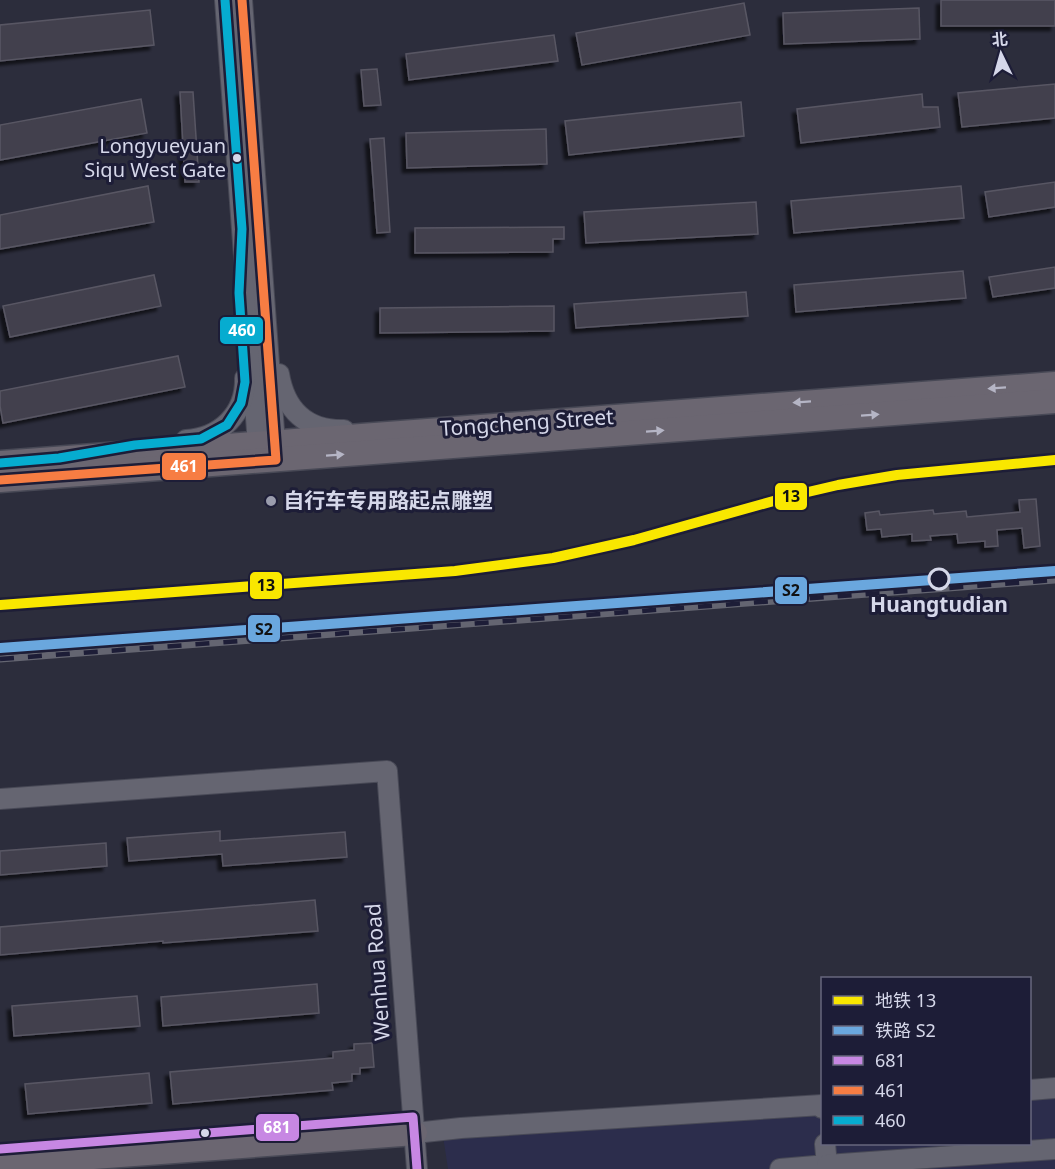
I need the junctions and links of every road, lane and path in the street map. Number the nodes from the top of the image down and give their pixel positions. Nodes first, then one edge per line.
1 (225, 0) edge
2 (242, 0) edge
3 (242, 229) junction
4 (264, 292) junction
5 (1055, 384) edge
6 (1055, 401) edge
7 (478, 427) junction
8 (267, 452) junction
9 (59, 458) junction
10 (0, 463) edge
11 (0, 480) edge
12 (0, 799) edge
13 (1055, 1088) edge
14 (1031, 1090) edge
15 (821, 1106) edge
16 (414, 1125) junction
17 (825, 1145) edge
18 (0, 1149) edge
19 (1055, 1149) edge
20 (0, 1164) edge
21 (827, 1167) edge
22 (417, 1169) edge
23 (780, 1169) edge

1 - 3 street
2 - 4 street
3 - 8 street
3 - 9 street
4 - 7 street
4 - 8 street
5 -> 7 main road, Tongcheng Street
8 -> 6 main road, Tongcheng Street
7 - 8 main road, Tongcheng Street
8 - 9 main road, Tongcheng Street
8 - 11 main road, Tongcheng Street
9 - 10 main road, Tongcheng Street
12 - 16 street, Wenhua Road
13 - 14 street
15 - 16 street
16 - 18 main road
16 - 20 main road
16 - 22 street, Wenhua Road
17 - 21 street
19 - 21 street
21 - 23 street

